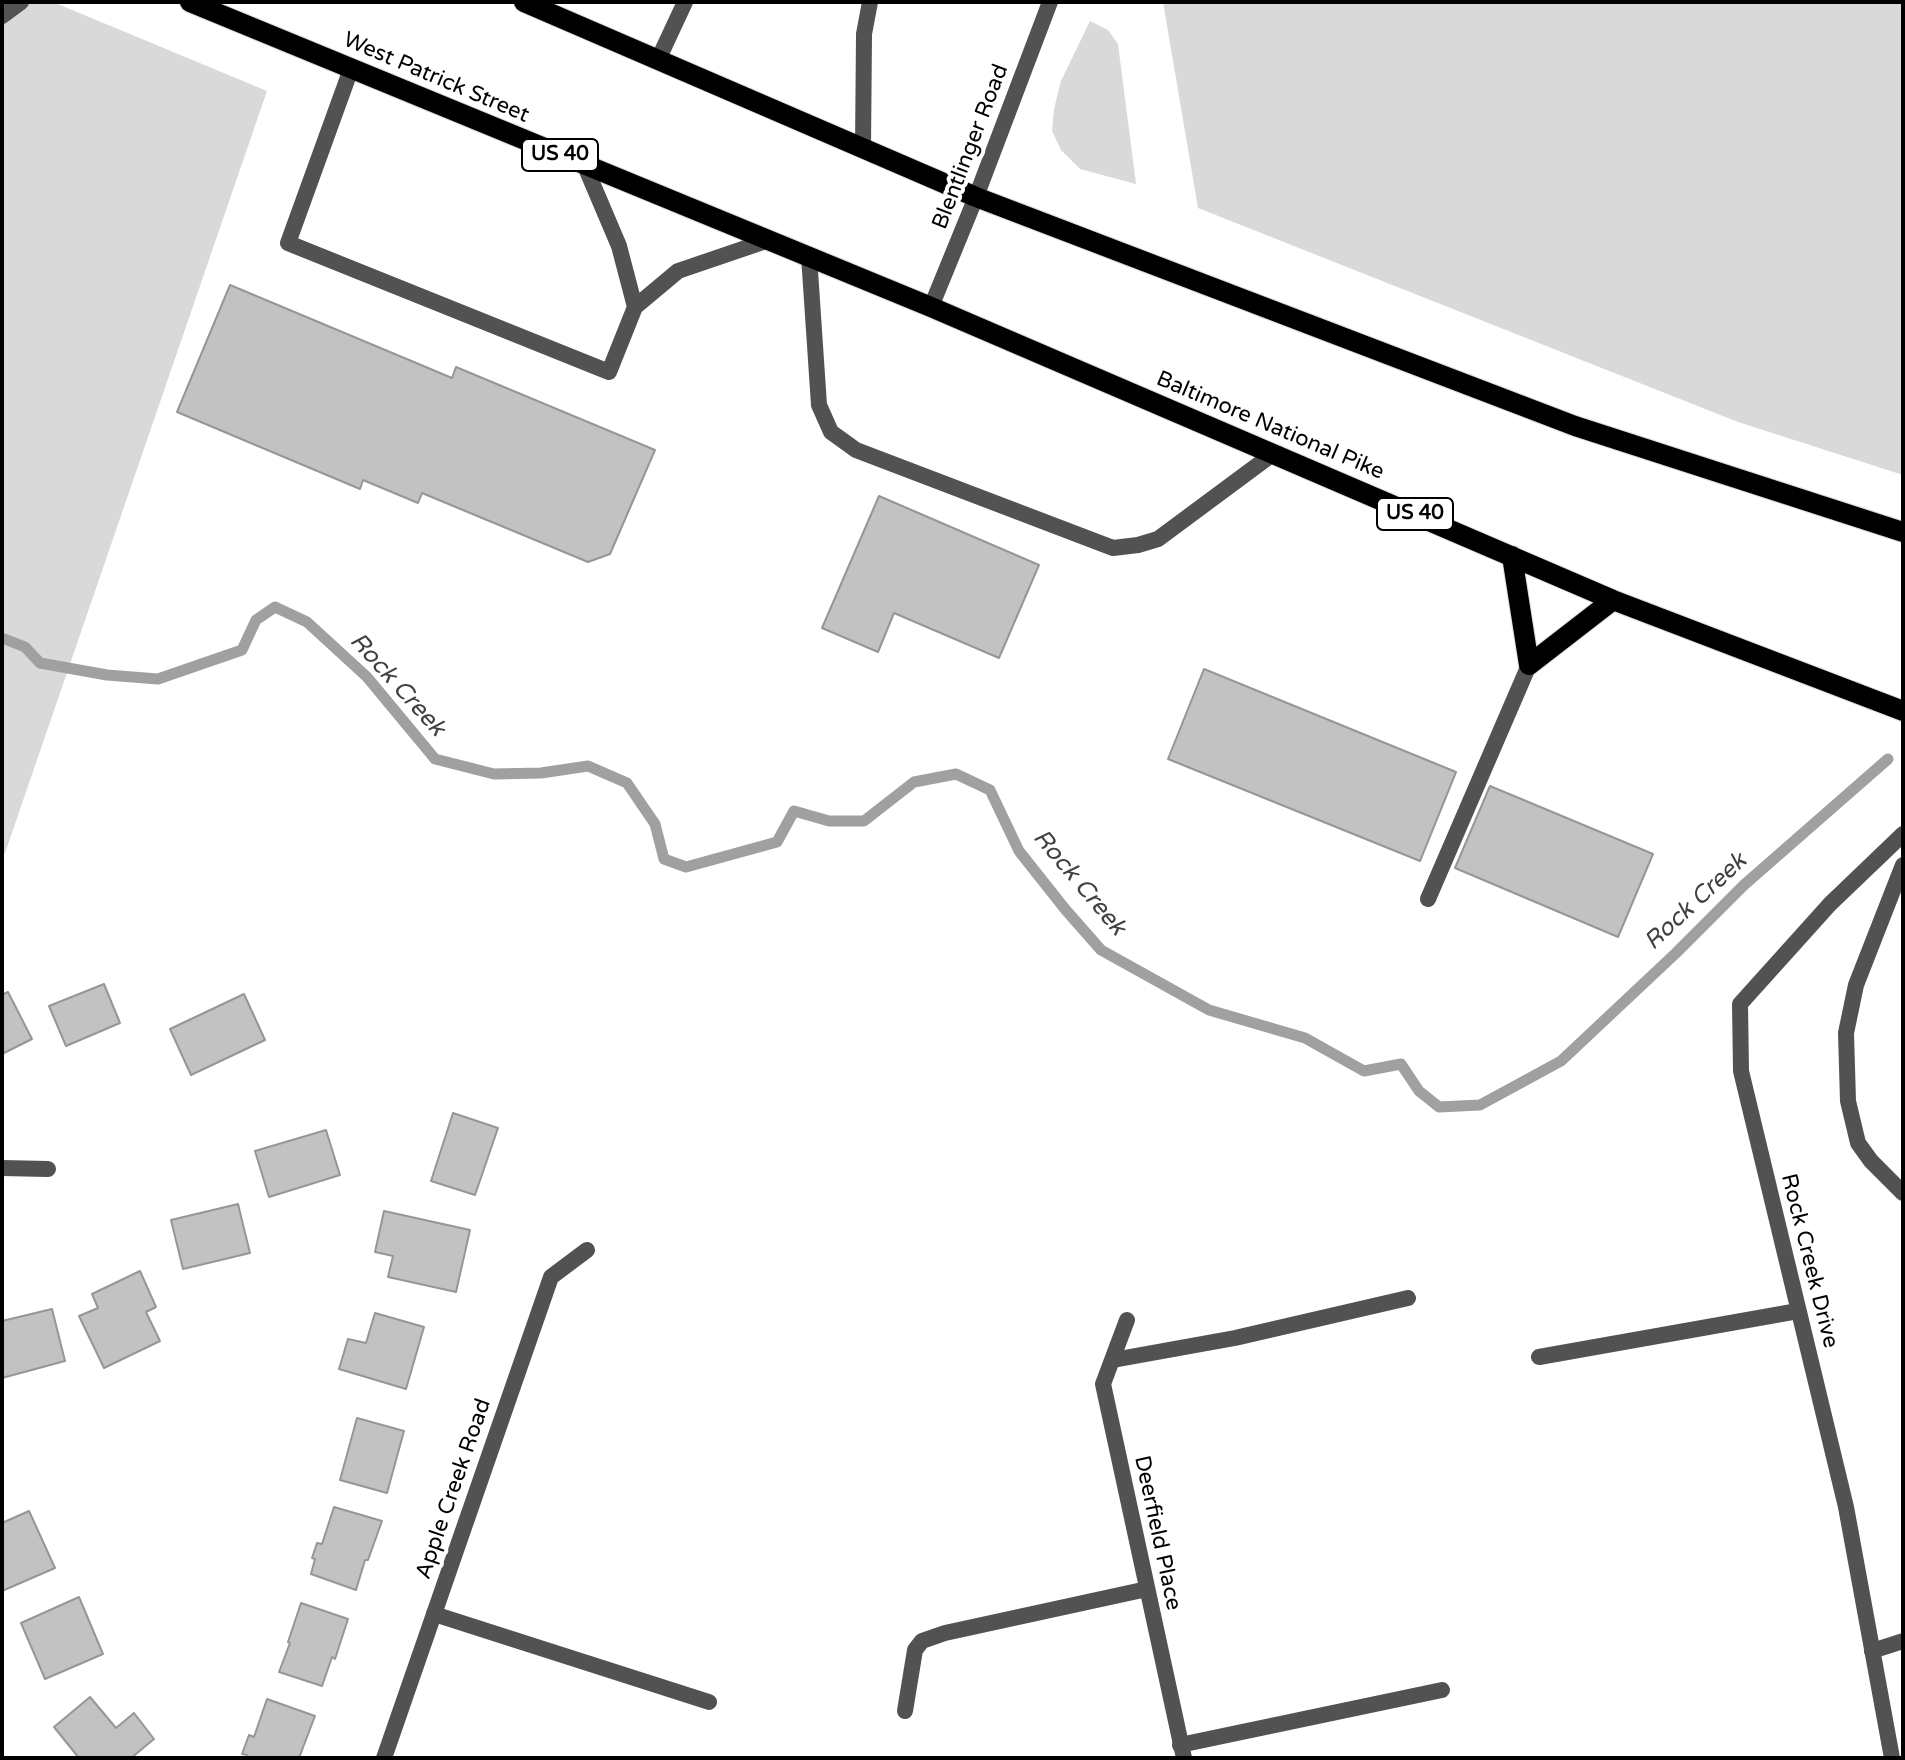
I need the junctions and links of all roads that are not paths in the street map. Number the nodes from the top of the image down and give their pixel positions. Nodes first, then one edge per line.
1 (21, 2) edge
2 (190, 2) edge
3 (524, 2) edge
4 (685, 2) edge
5 (870, 2) edge
6 (1050, 2) edge
7 (2, 16) edge
8 (658, 60) junction
9 (351, 69) junction
10 (863, 148) junction
11 (585, 166) junction
12 (976, 197) junction
13 (769, 240) junction
14 (809, 256) junction
15 (635, 307) junction
16 (931, 307) junction
17 (1274, 453) junction
18 (1903, 532) edge
19 (1512, 556) junction
20 (1613, 600) junction
21 (1529, 665) junction
22 (1903, 711) edge
23 (1903, 834) edge
24 (1903, 865) edge
25 (1428, 899) dead end
26 (2, 1168) edge
27 (48, 1169) dead end
28 (1903, 1193) edge
29 (587, 1250) dead end
30 (1408, 1298) dead end
31 (1798, 1311) junction
32 (1127, 1320) dead end
33 (1539, 1357) dead end
34 (1113, 1360) junction
35 (1147, 1589) junction
36 (434, 1614) junction
37 (1903, 1641) edge
38 (1872, 1651) junction
39 (1442, 1690) dead end
40 (709, 1702) dead end
41 (905, 1711) dead end
42 (1182, 1752) edge
43 (384, 1758) edge
44 (1892, 1758) edge

1 - 7 street
2 - 9 main road, West Patrick Street / US 40
3 - 8 main road
4 - 8 street
5 - 10 street
6 - 12 street, Blentlinger Road
8 - 10 main road
9 - 11 main road, West Patrick Street / US 40
9 - 15 street
10 - 12 main road
11 - 13 main road, West Patrick Street / US 40
11 - 15 street
12 - 16 street, Blentlinger Road
12 - 18 main road
13 - 14 main road, West Patrick Street / US 40
13 - 15 street
14 - 16 main road, West Patrick Street / US 40
14 - 17 street
16 - 17 main road, Baltimore National Pike / US 40
17 - 19 main road, Baltimore National Pike / US 40
19 - 20 main road, Baltimore National Pike / US 40
19 - 21 main road
20 - 21 main road
20 - 22 main road, Baltimore National Pike / US 40
21 - 25 street
23 - 31 street, Rock Creek Drive
24 - 28 street
26 - 27 street
29 - 36 street, Apple Creek Road
30 - 34 street
31 - 33 street
31 - 38 street, Rock Creek Drive
32 - 34 street, Deerfield Place
34 - 35 street, Deerfield Place
35 - 41 street
35 - 42 street, Deerfield Place
36 - 40 street
36 - 43 street, Apple Creek Road
37 - 38 street
38 - 44 street, Rock Creek Drive
39 - 42 street

